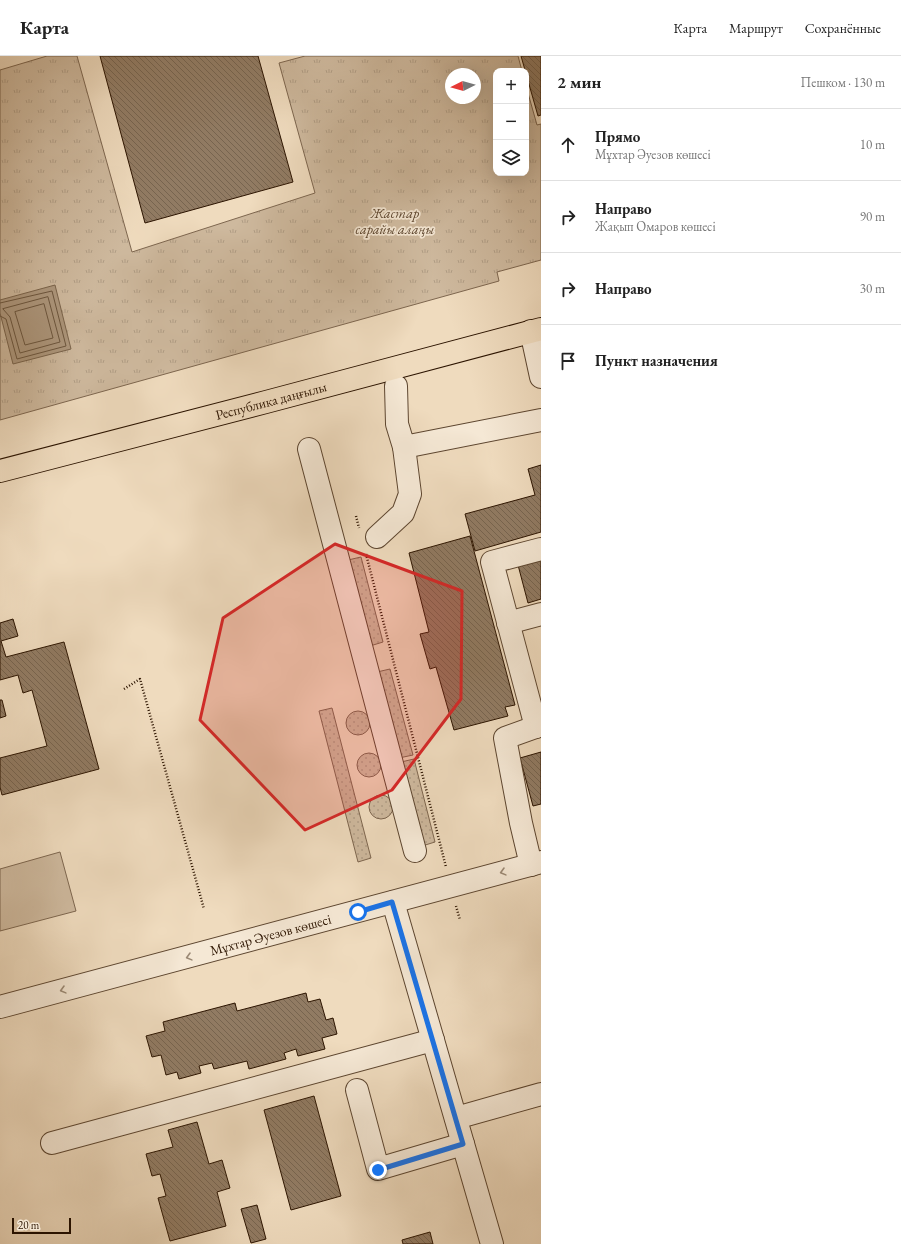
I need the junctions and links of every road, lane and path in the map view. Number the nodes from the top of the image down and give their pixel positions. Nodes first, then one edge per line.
1 (536, 330) edge
2 (541, 377) edge
3 (396, 386) dead end
4 (541, 420) edge
5 (404, 447) junction
6 (309, 449) dead end
7 (3, 469) edge
8 (356, 516) dead end
9 (367, 538) junction
10 (541, 549) edge
11 (541, 614) edge
12 (508, 623) junction
13 (124, 689) dead end
14 (538, 726) edge
15 (440, 844) dead end
16 (415, 851) dead end
17 (536, 863) edge
18 (392, 902) junction
19 (204, 908) dead end
20 (0, 1007) edge
21 (433, 1040) junction
22 (357, 1090) dead end
23 (541, 1094) edge
24 (456, 1118) junction
25 (52, 1143) dead end
26 (463, 1144) junction
27 (492, 1244) edge

1 - 2 street
1 - 7 main road, Республика даңғылы
3 - 5 street
4 - 5 street
5 - 9 street
6 - 16 street
8 - 9 path
9 - 15 path
10 - 12 street
11 - 12 street
12 - 14 street
13 - 19 path
14 - 17 street
17 -> 18 street, Мұхтар Әуезов көшесі
18 -> 20 street, Мұхтар Әуезов көшесі
18 - 21 street
21 - 24 street
21 - 25 street
22 - 26 street
23 - 24 street
24 - 26 street
26 - 27 street

